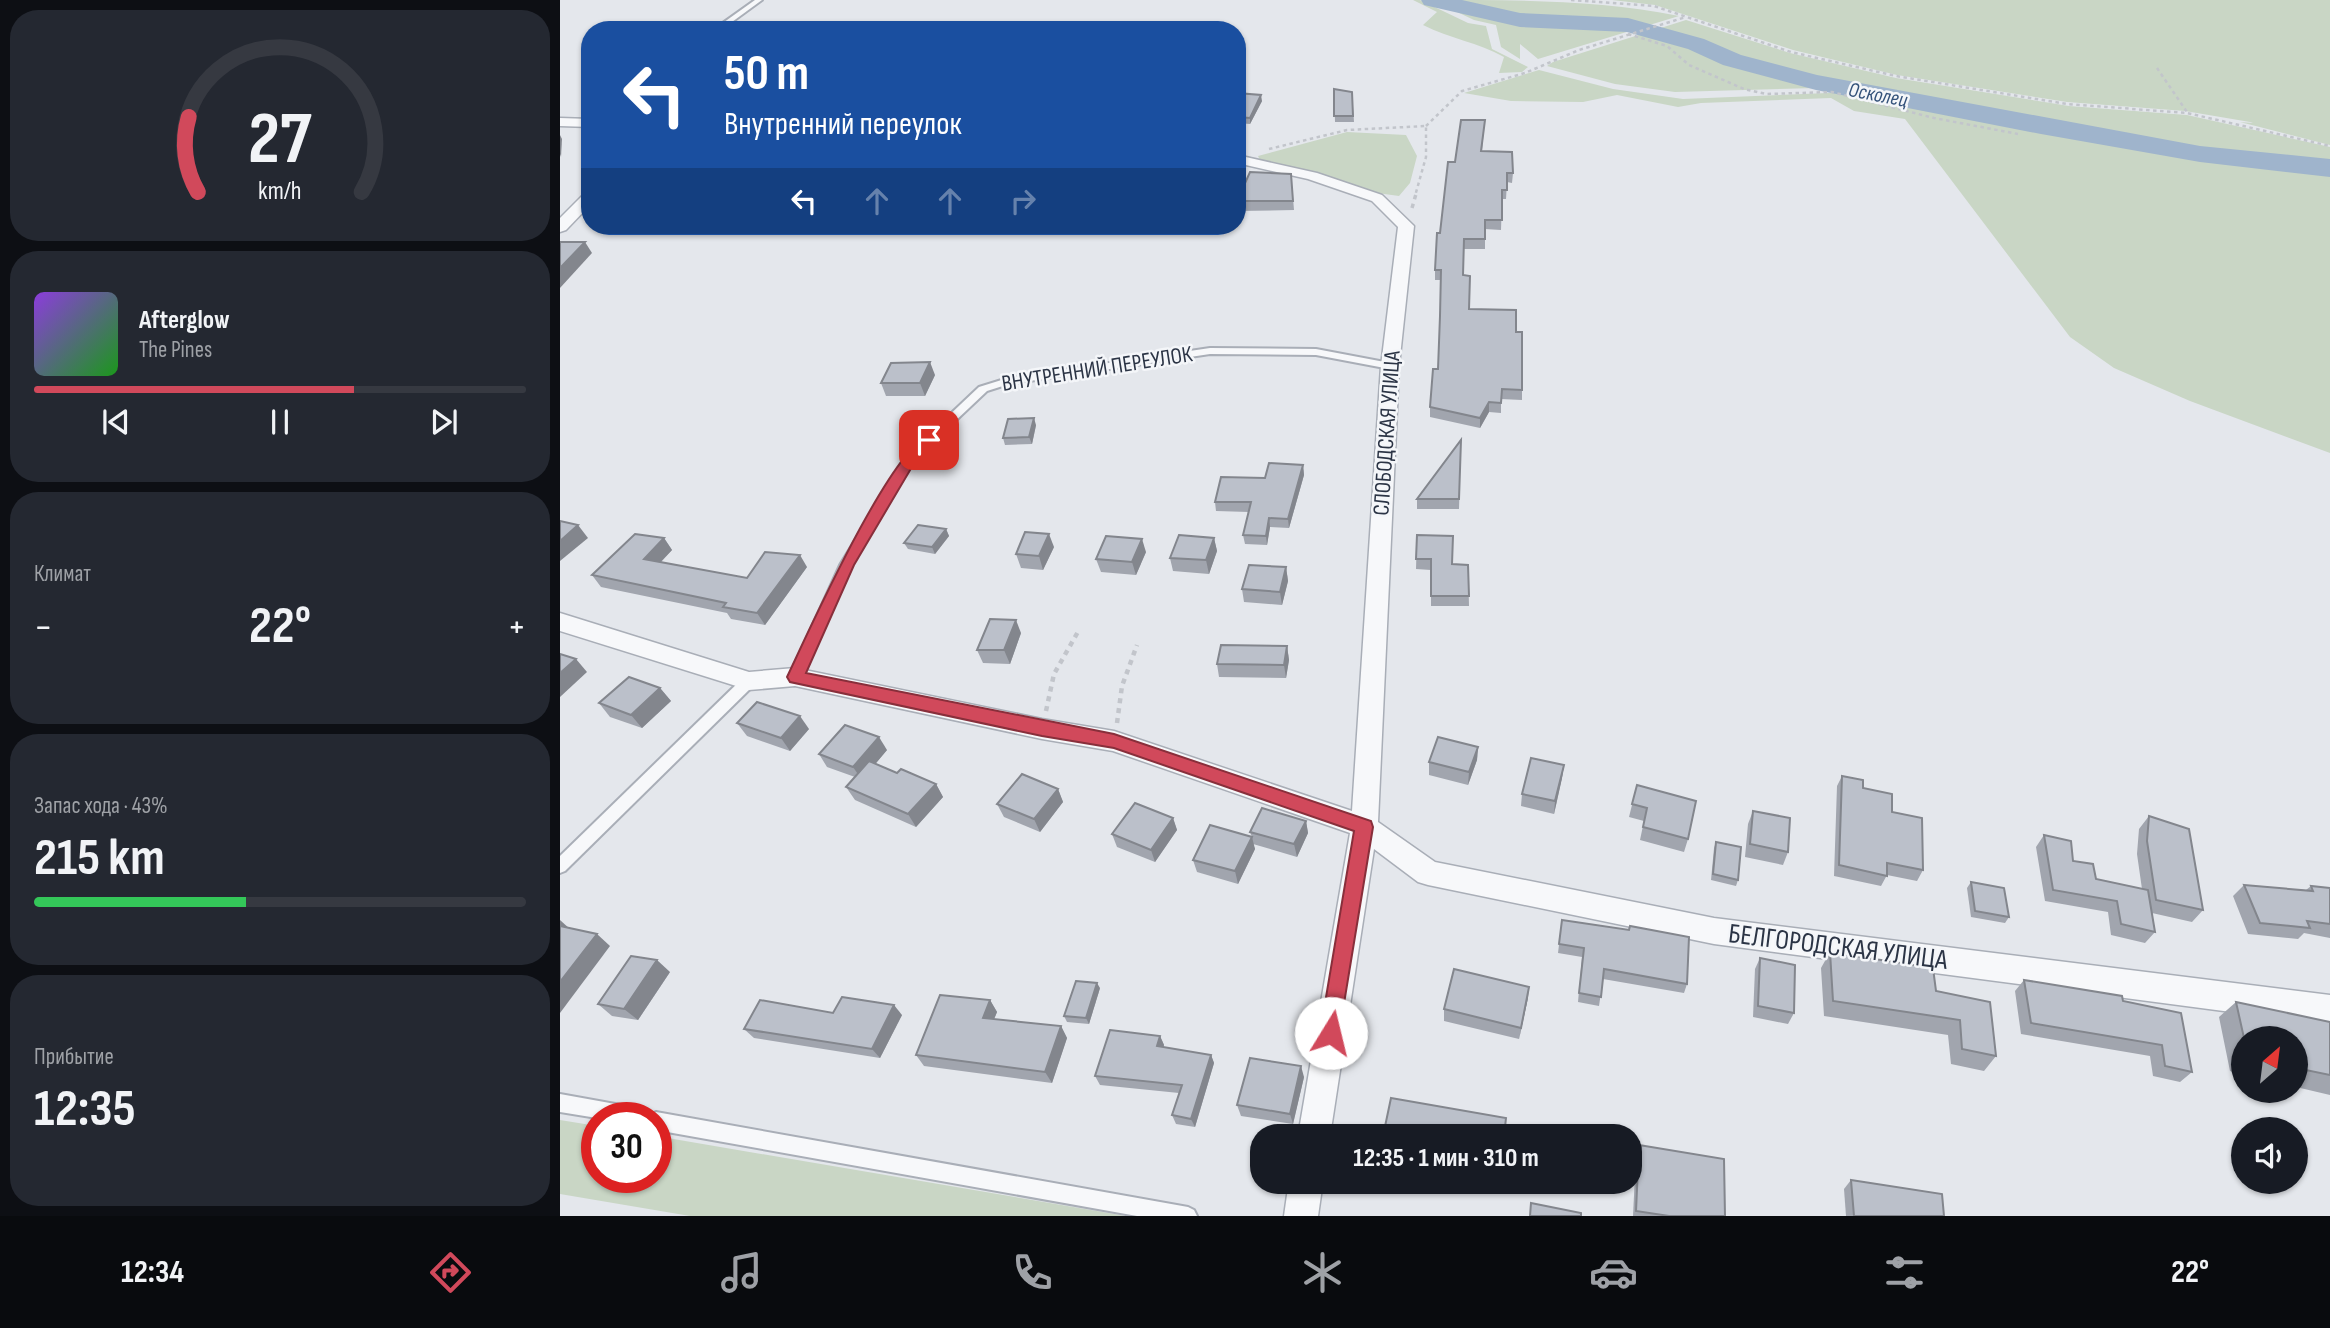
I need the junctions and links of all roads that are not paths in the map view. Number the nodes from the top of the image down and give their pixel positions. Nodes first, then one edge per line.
1 (759, 0) edge
2 (729, 21) edge
3 (581, 121) edge
4 (560, 122) edge
5 (1246, 161) edge
6 (581, 205) edge
7 (560, 227) edge
8 (1390, 366) junction
9 (560, 622) edge
10 (796, 677) junction
11 (749, 681) junction
12 (1364, 827) junction
13 (560, 866) edge
14 (2330, 1010) edge
15 (560, 1103) edge
16 (581, 1107) edge
17 (672, 1124) edge
18 (1316, 1124) edge
19 (1304, 1194) edge
20 (1188, 1216) edge
21 (1301, 1216) edge

1 - 2 lane
3 - 4 street
5 - 8 street, СЛОБОДСКАЯ УЛИЦА
6 - 7 street
8 - 10 lane, ВНУТРЕННИЙ ПЕРЕУЛОК
8 - 12 street, СЛОБОДСКАЯ УЛИЦА
9 - 11 street
10 - 11 street
10 - 12 street
11 - 13 lane
12 - 14 street, БЕЛГОРОДСКАЯ УЛИЦА
12 - 18 street
15 - 16 lane
17 - 20 lane
19 - 21 street

